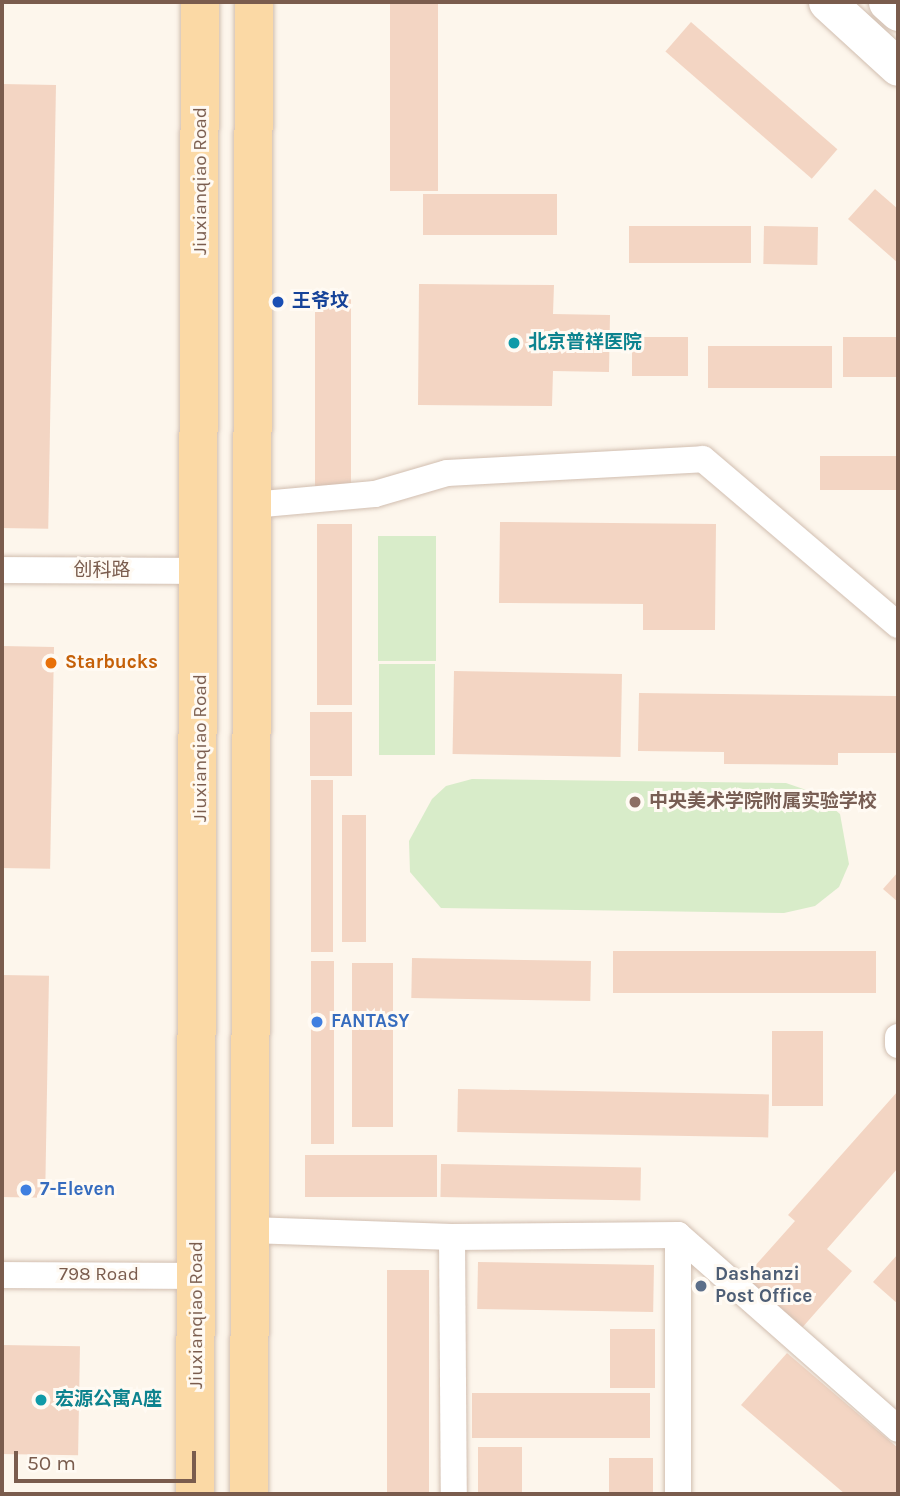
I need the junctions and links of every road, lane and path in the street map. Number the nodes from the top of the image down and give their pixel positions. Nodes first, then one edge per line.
1 (200, 2) edge
2 (254, 2) edge
3 (827, 2) edge
4 (887, 2) edge
5 (898, 12) edge
6 (898, 67) edge
7 (252, 505) junction
8 (2, 570) edge
9 (203, 571) junction
10 (898, 625) edge
11 (898, 1037) edge
12 (898, 1045) edge
13 (250, 1230) junction
14 (677, 1235) junction
15 (452, 1237) junction
16 (2, 1275) edge
17 (197, 1276) junction
18 (898, 1429) edge
19 (195, 1494) edge
20 (249, 1494) edge
21 (454, 1494) edge
22 (678, 1494) edge

1 - 9 main road, Jiuxianqiao Road
2 - 7 main road
3 - 6 main road
4 - 5 main road
7 - 10 street
7 - 13 main road
8 - 9 street, 创科路
9 - 17 main road, Jiuxianqiao Road
11 - 12 street
13 - 15 street
13 - 20 main road
14 - 15 street
14 - 18 street
14 - 22 street
15 - 21 street
16 - 17 street, 798 Road
17 - 19 main road, Jiuxianqiao Road

